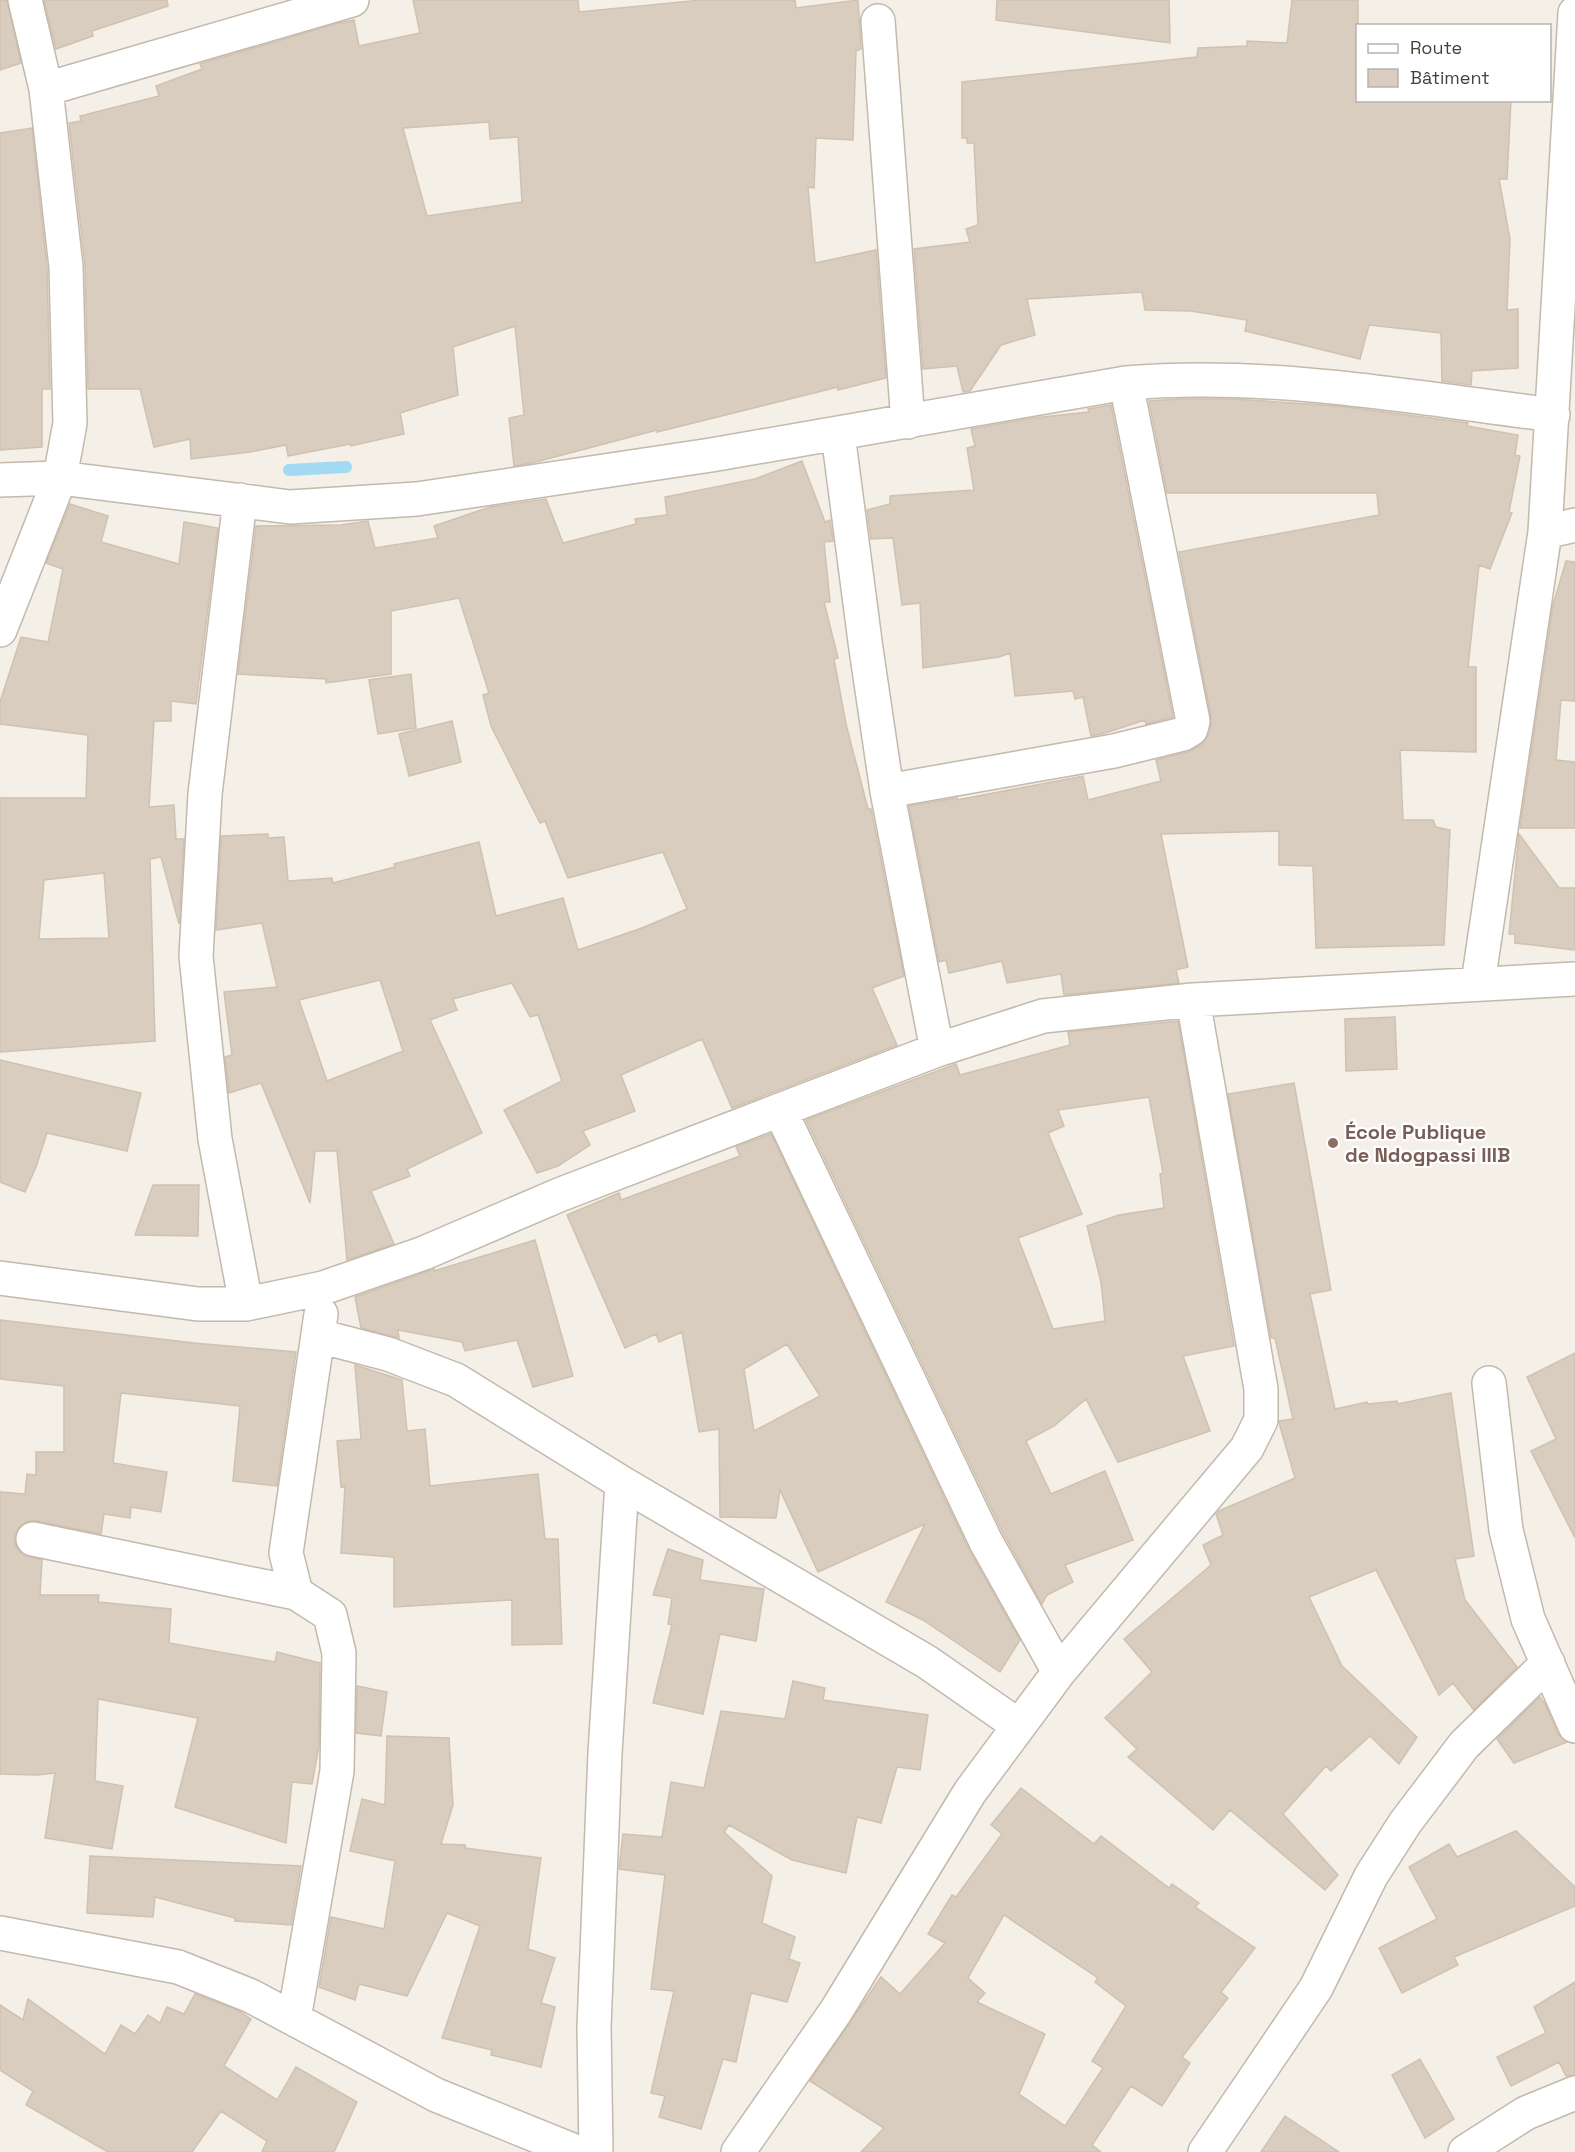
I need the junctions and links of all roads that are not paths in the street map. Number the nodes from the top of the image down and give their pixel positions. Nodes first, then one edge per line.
1 (25, 0) edge
2 (352, 0) edge
3 (1575, 13) edge
4 (878, 21) dead end
5 (46, 89) junction
6 (1568, 260) edge
7 (1126, 383) junction
8 (1553, 415) junction
9 (908, 422) junction
10 (838, 434) junction
11 (60, 478) junction
12 (0, 480) edge
13 (240, 500) junction
14 (1560, 528) edge
15 (0, 630) edge
16 (887, 791) junction
17 (1575, 979) edge
18 (1478, 982) junction
19 (1193, 1000) junction
20 (938, 1050) junction
21 (780, 1110) junction
22 (0, 1278) edge
23 (323, 1288) junction
24 (246, 1304) junction
25 (319, 1336) junction
26 (1489, 1383) dead end
27 (622, 1483) junction
28 (33, 1539) dead end
29 (296, 1593) junction
30 (1548, 1663) junction
31 (1059, 1672) junction
32 (1019, 1726) junction
33 (1575, 1726) edge
34 (0, 1933) edge
35 (294, 2019) junction
36 (1575, 2093) edge
37 (577, 2152) edge
38 (596, 2152) edge
39 (738, 2152) edge
40 (1205, 2152) edge
41 (1465, 2152) edge

1 - 5 street
2 - 5 street
3 - 6 street
4 - 9 street
5 - 11 street
6 - 8 street
7 - 8 street
7 - 9 street
7 - 16 street
8 - 14 street
9 - 10 street
10 - 13 street
10 - 16 street
11 - 12 street
11 - 13 street
11 - 15 street
13 - 24 street
14 - 18 street
16 - 20 street
17 - 18 street
18 - 19 street
19 - 20 street
19 - 31 street
20 - 21 street
21 - 23 street
21 - 31 street
22 - 24 street
23 - 24 street
23 - 25 street
25 - 27 street
25 - 29 street
26 - 30 street
27 - 32 street
27 - 38 street
28 - 29 street
29 - 35 street
30 - 33 street
30 - 40 street
31 - 32 street
32 - 39 street
34 - 35 street
35 - 37 street
36 - 41 street

